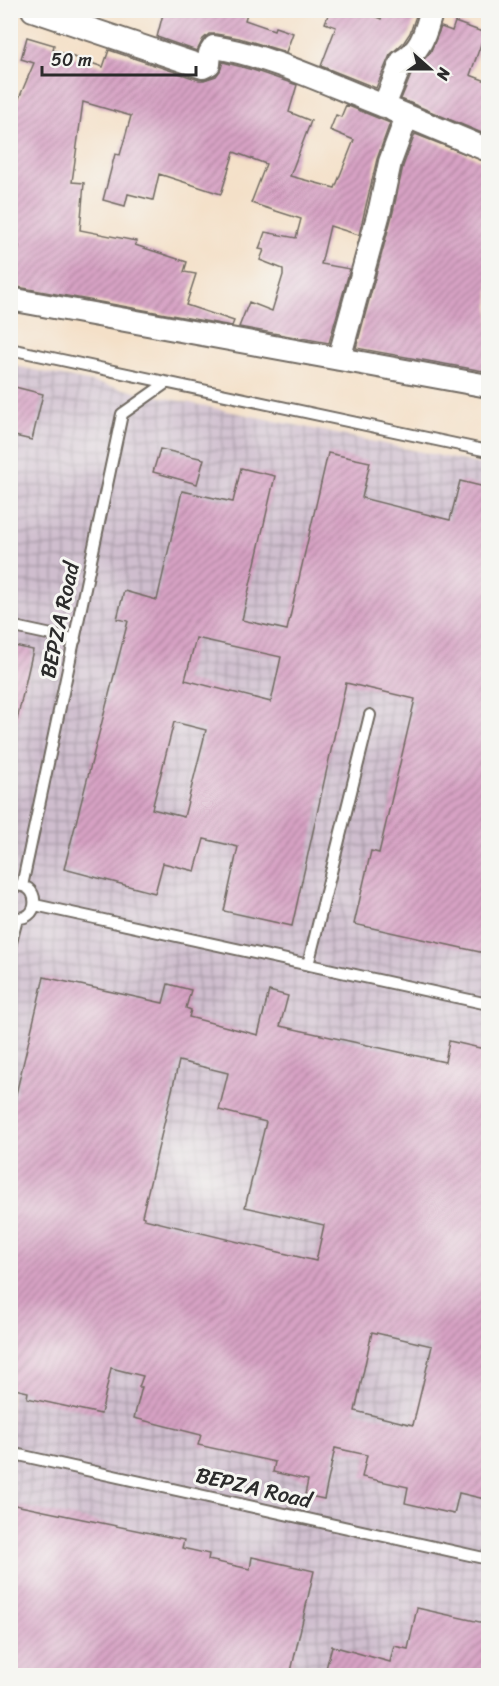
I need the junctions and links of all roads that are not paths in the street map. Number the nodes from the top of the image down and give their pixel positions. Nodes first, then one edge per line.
1 (33, 10) edge
2 (432, 10) edge
3 (384, 106) junction
4 (407, 116) junction
5 (489, 150) edge
6 (10, 299) edge
7 (10, 349) edge
8 (339, 358) junction
9 (166, 382) junction
10 (489, 386) edge
11 (489, 452) edge
12 (10, 626) edge
13 (75, 640) junction
14 (370, 715) dead end
15 (22, 886) junction
16 (10, 887) edge
17 (35, 904) junction
18 (14, 918) edge
19 (10, 946) edge
20 (308, 965) junction
21 (489, 1004) edge
22 (10, 1453) edge
23 (489, 1559) edge

1 - 3 street
2 - 3 street
3 - 4 street
4 - 5 street
4 - 8 street
6 - 8 street
7 - 9 lane
8 - 10 street
9 - 11 lane
9 - 13 lane, BEPZA Road
12 - 13 lane
13 - 15 lane, BEPZA Road
14 - 20 lane
15 - 16 lane
15 - 17 lane
17 - 18 lane
17 - 20 lane
18 - 19 lane
20 - 21 lane
22 - 23 lane, BEPZA Road

